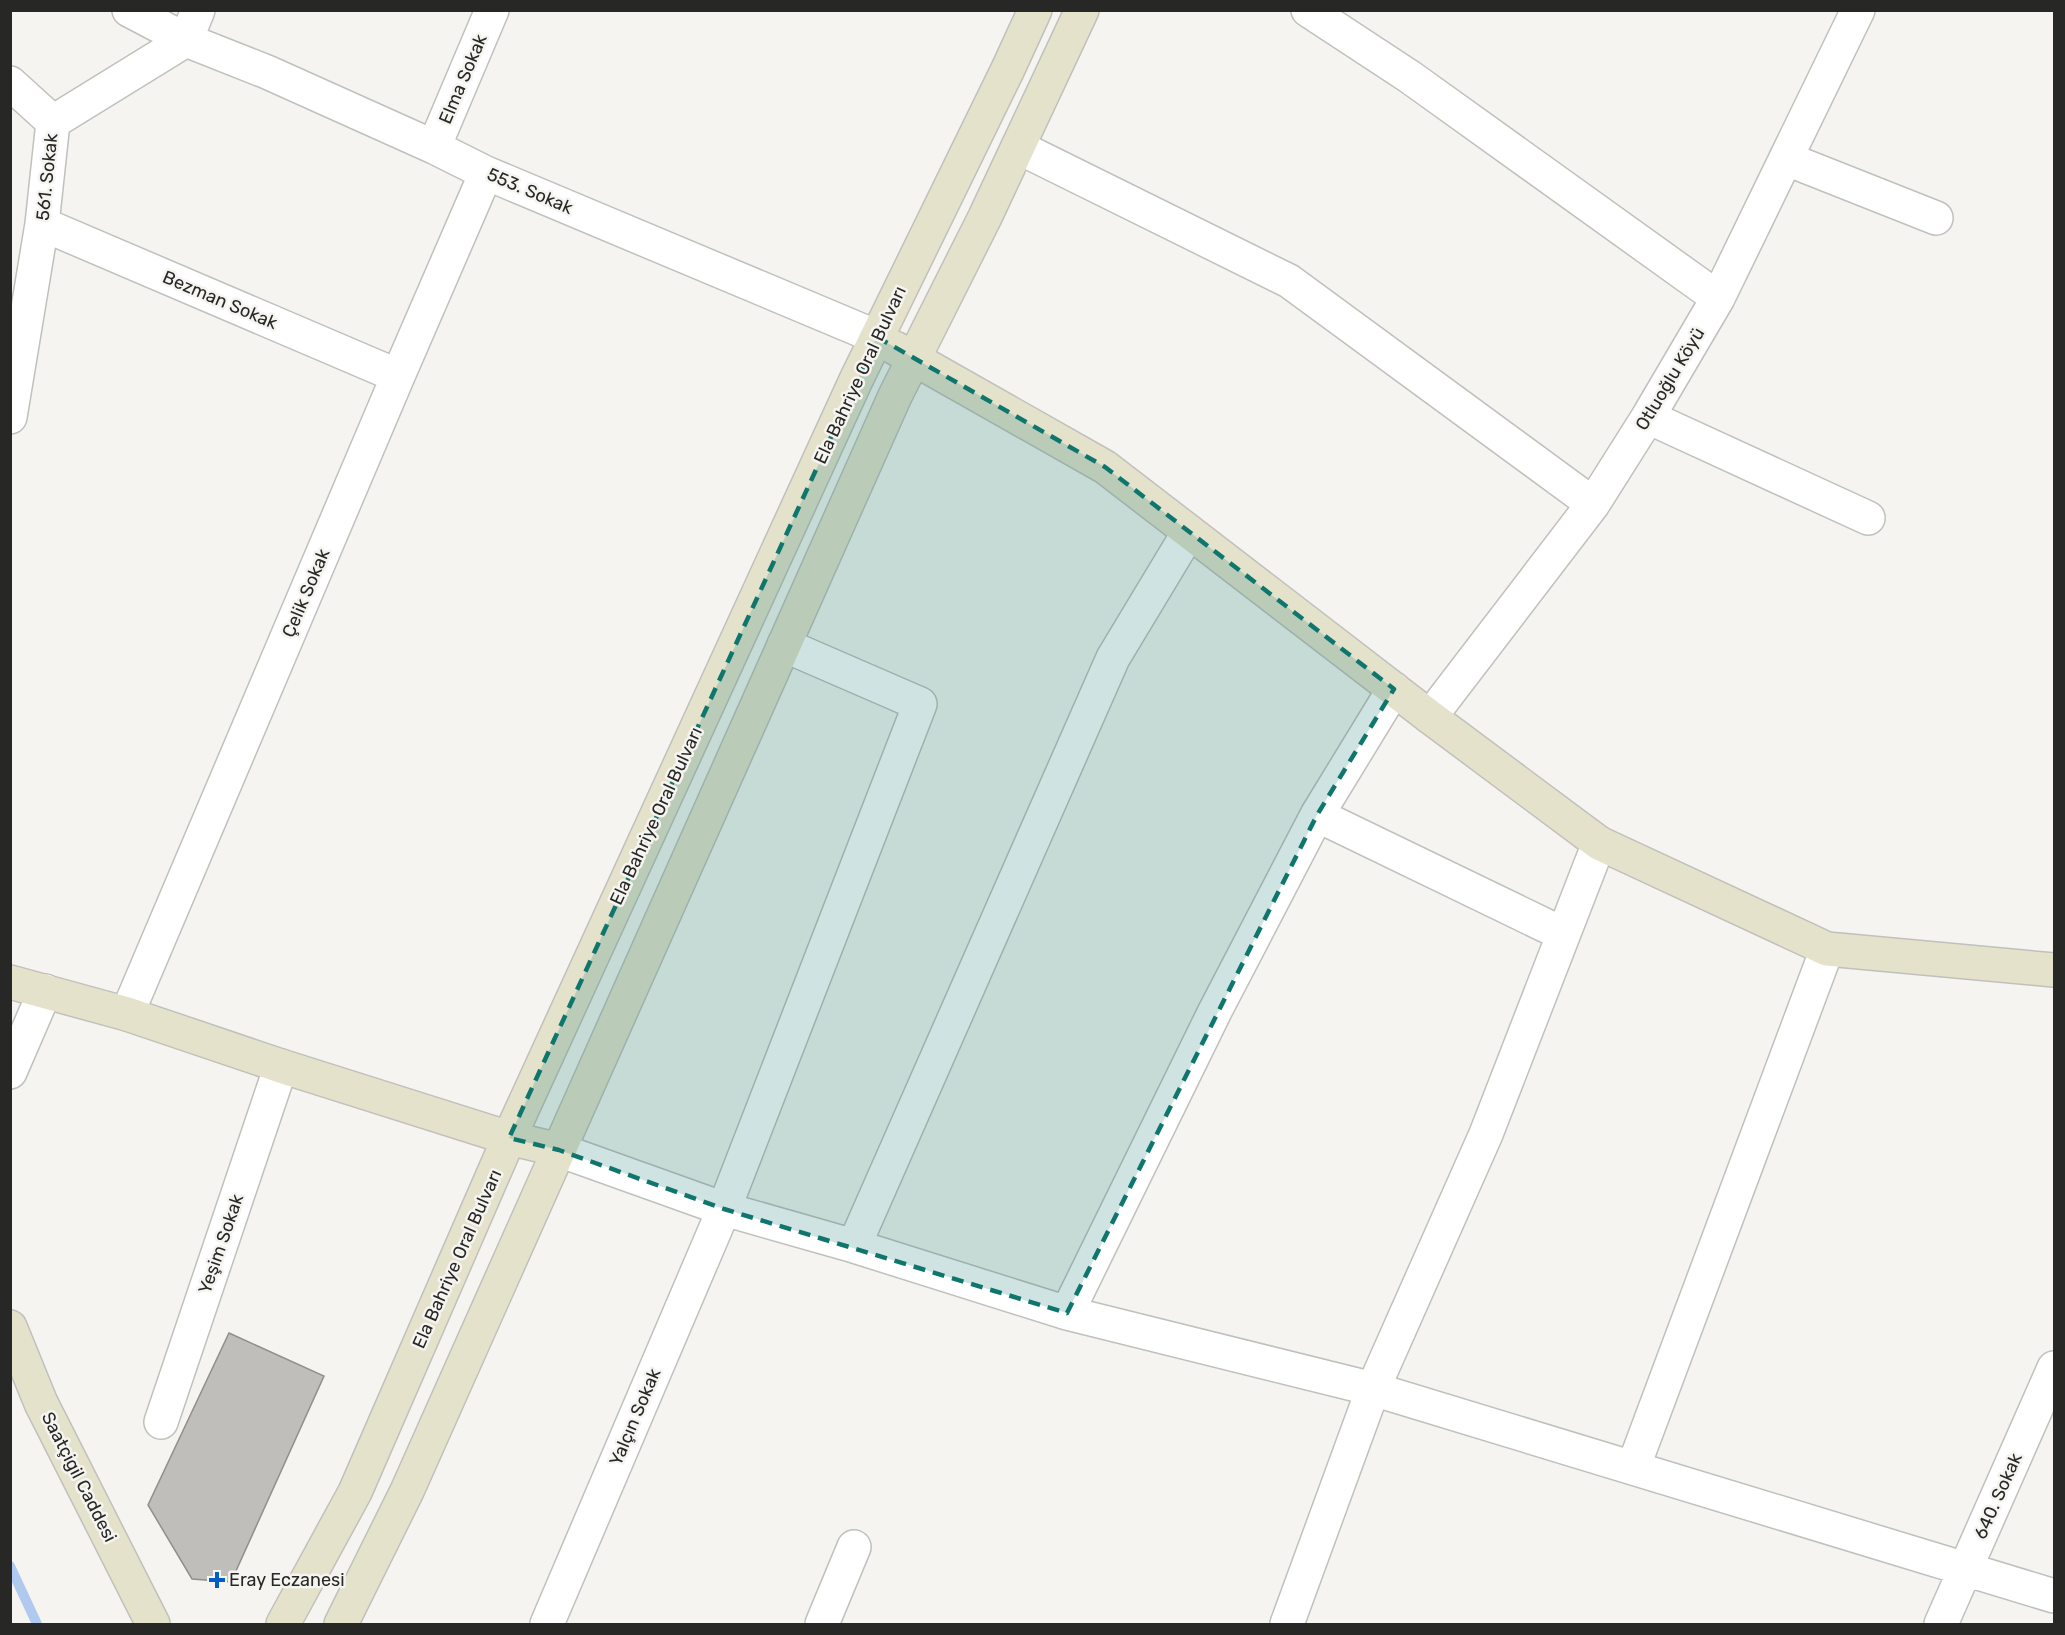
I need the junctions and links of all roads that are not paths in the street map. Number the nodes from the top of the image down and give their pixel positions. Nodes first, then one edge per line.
1 (129, 10) edge
2 (492, 10) edge
3 (1035, 10) edge
4 (1082, 10) edge
5 (1308, 10) edge
6 (1858, 10) edge
7 (192, 25) edge
8 (10, 83) edge
9 (53, 122) junction
10 (434, 147) junction
11 (1018, 147) junction
12 (1787, 159) junction
13 (486, 173) junction
14 (1936, 218) dead end
15 (42, 224) junction
16 (1718, 298) junction
17 (877, 337) junction
18 (914, 358) junction
19 (398, 376) junction
20 (10, 417) edge
21 (1648, 417) junction
22 (1593, 504) junction
23 (1868, 518) dead end
24 (1189, 532) junction
25 (784, 645) junction
26 (1394, 689) junction
27 (1430, 717) junction
28 (1317, 815) junction
29 (1599, 843) junction
30 (1563, 934) junction
31 (1827, 949) junction
32 (2055, 970) edge
33 (10, 981) edge
34 (45, 991) junction
35 (127, 1014) junction
36 (282, 1066) junction
37 (10, 1072) edge
38 (509, 1138) junction
39 (559, 1150) junction
40 (724, 1209) junction
41 (854, 1246) junction
42 (1067, 1313) junction
43 (10, 1327) edge
44 (2055, 1368) edge
45 (1374, 1389) junction
46 (161, 1422) dead end
47 (1633, 1468) junction
48 (854, 1547) dead end
49 (1965, 1569) junction
50 (2055, 1596) edge
51 (153, 1624) edge
52 (283, 1624) edge
53 (341, 1624) edge
54 (547, 1624) edge
55 (822, 1624) edge
56 (1287, 1624) edge
57 (1941, 1624) edge

1 - 7 street, 553. Sokak
2 - 10 street, Elma Sokak
3 - 17 main road, Ela Bahriye Oral Bulvarı
4 - 11 main road
5 - 16 street
6 - 12 street, Otluoğlu Köyü
7 - 9 street, 561. Sokak
7 - 10 street, 553. Sokak
8 - 9 street
9 - 15 street, 561. Sokak
10 - 13 street, 553. Sokak
11 - 18 main road
11 - 22 street
12 - 14 street
12 - 16 street, Otluoğlu Köyü
13 - 17 street, 553. Sokak
13 - 19 street, Çelik Sokak
15 - 19 street, Bezman Sokak
15 - 20 street, 561. Sokak
16 - 21 street, Otluoğlu Köyü
17 - 18 main road
17 - 38 main road, Ela Bahriye Oral Bulvarı
18 - 24 main road
18 - 25 main road
19 - 35 street, Çelik Sokak
21 - 22 street, Otluoğlu Köyü
21 - 23 street
22 - 27 street, Otluoğlu Köyü
24 - 26 main road
24 - 41 street
25 - 39 main road
25 - 40 street, Yalçın Sokak
26 - 27 main road
26 - 28 street
27 - 29 main road
28 - 30 street
28 - 42 street
29 - 30 street
29 - 31 main road
30 - 45 street
31 - 32 main road
31 - 47 street
33 - 34 main road
34 - 35 main road
34 - 37 street
35 - 36 main road
36 - 38 main road
36 - 46 street, Yeşim Sokak
38 - 39 main road
38 - 52 main road, Ela Bahriye Oral Bulvarı
39 - 40 street
39 - 53 main road
40 - 41 street
40 - 54 street, Yalçın Sokak
41 - 42 street
42 - 45 street
43 - 51 main road, Saatçigil Caddesi
44 - 49 street, 640. Sokak
45 - 47 street
45 - 56 street
47 - 49 street
48 - 55 street
49 - 50 street
49 - 57 street, 640. Sokak

